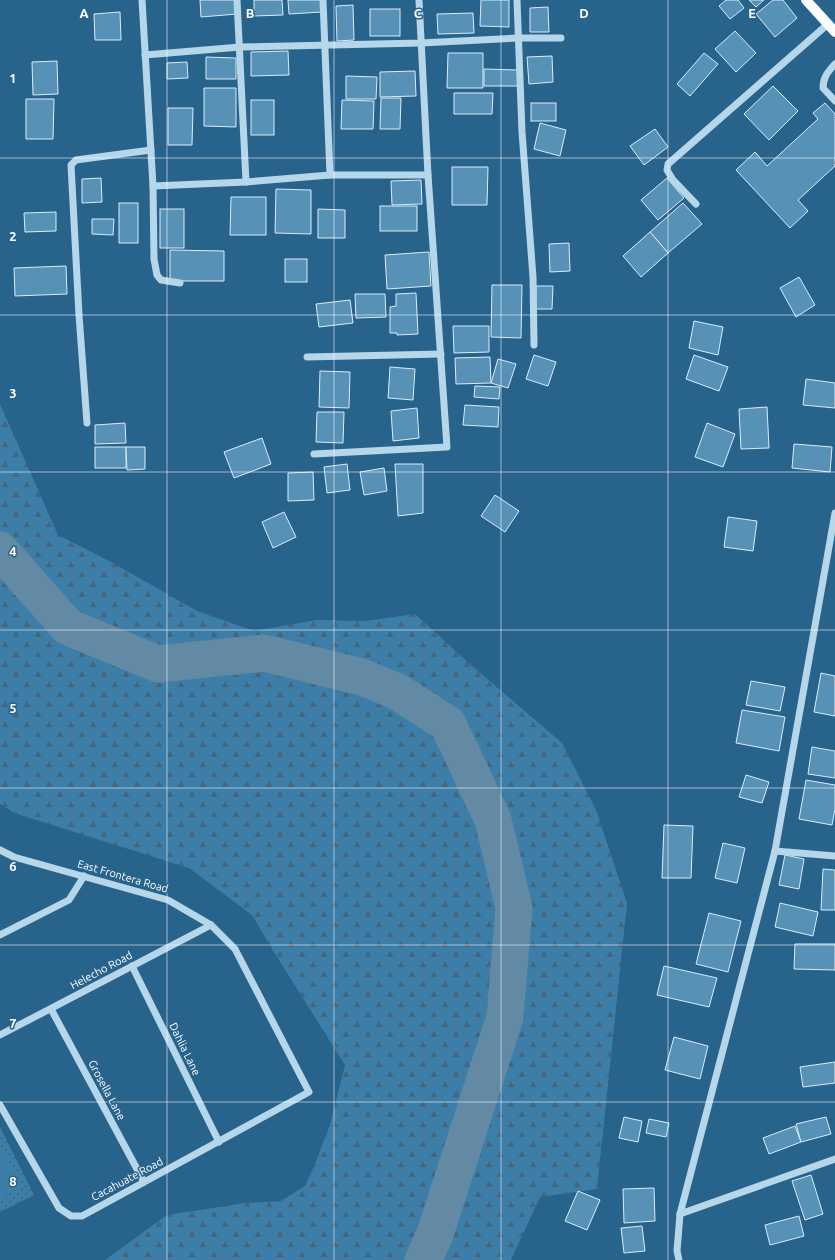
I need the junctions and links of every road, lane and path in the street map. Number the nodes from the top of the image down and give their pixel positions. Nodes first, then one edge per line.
1 (142, 0) edge
2 (238, 0) edge
3 (323, 0) edge
4 (419, 0) edge
5 (517, 0) edge
6 (806, 0) edge
7 (832, 28) edge
8 (518, 38) junction
9 (561, 38) dead end
10 (421, 43) junction
11 (325, 45) junction
12 (240, 47) junction
13 (145, 55) junction
14 (835, 64) edge
15 (835, 101) edge
16 (151, 150) junction
17 (330, 175) junction
18 (428, 175) junction
19 (246, 182) junction
20 (153, 186) junction
21 (696, 204) dead end
22 (180, 283) dead end
23 (534, 345) dead end
24 (441, 354) junction
25 (306, 356) dead end
26 (87, 423) dead end
27 (314, 454) dead end
28 (835, 513) edge
29 (0, 850) edge
30 (775, 851) junction
31 (835, 856) edge
32 (84, 876) junction
33 (212, 925) junction
34 (0, 935) edge
35 (132, 966) junction
36 (51, 1009) junction
37 (0, 1036) edge
38 (309, 1092) joint
39 (0, 1105) edge
40 (219, 1142) junction
41 (835, 1159) edge
42 (144, 1182) junction
43 (680, 1214) junction
44 (679, 1260) edge

1 - 13 street
2 - 12 street
3 - 11 street
4 - 10 street
5 - 8 street
6 - 7 main road
7 - 21 street
8 - 9 street
8 - 10 street
8 - 23 street
10 - 11 street
10 - 18 street
11 - 12 street
11 - 17 street
12 - 13 street
12 - 19 street
13 - 16 street
14 - 15 street
16 - 20 street
16 - 26 street
17 - 18 street
17 - 19 street
18 - 24 street
19 - 20 street
20 - 22 street
24 - 25 street
24 - 27 street
28 - 30 street
29 - 32 street, East Frontera Road
30 - 31 street
30 - 43 street
32 - 33 street, East Frontera Road
32 - 34 street
33 - 35 street, Helecho Road
33 - 38 street, East Frontera Road
35 - 36 street, Helecho Road
35 - 40 street, Dahlia Lane
36 - 37 street, Helecho Road
36 - 42 street, Grosella Lane
38 - 40 street, Cacahuate Road
39 - 42 street, Cacahuate Road
40 - 42 street, Cacahuate Road
41 - 43 street
43 - 44 street

